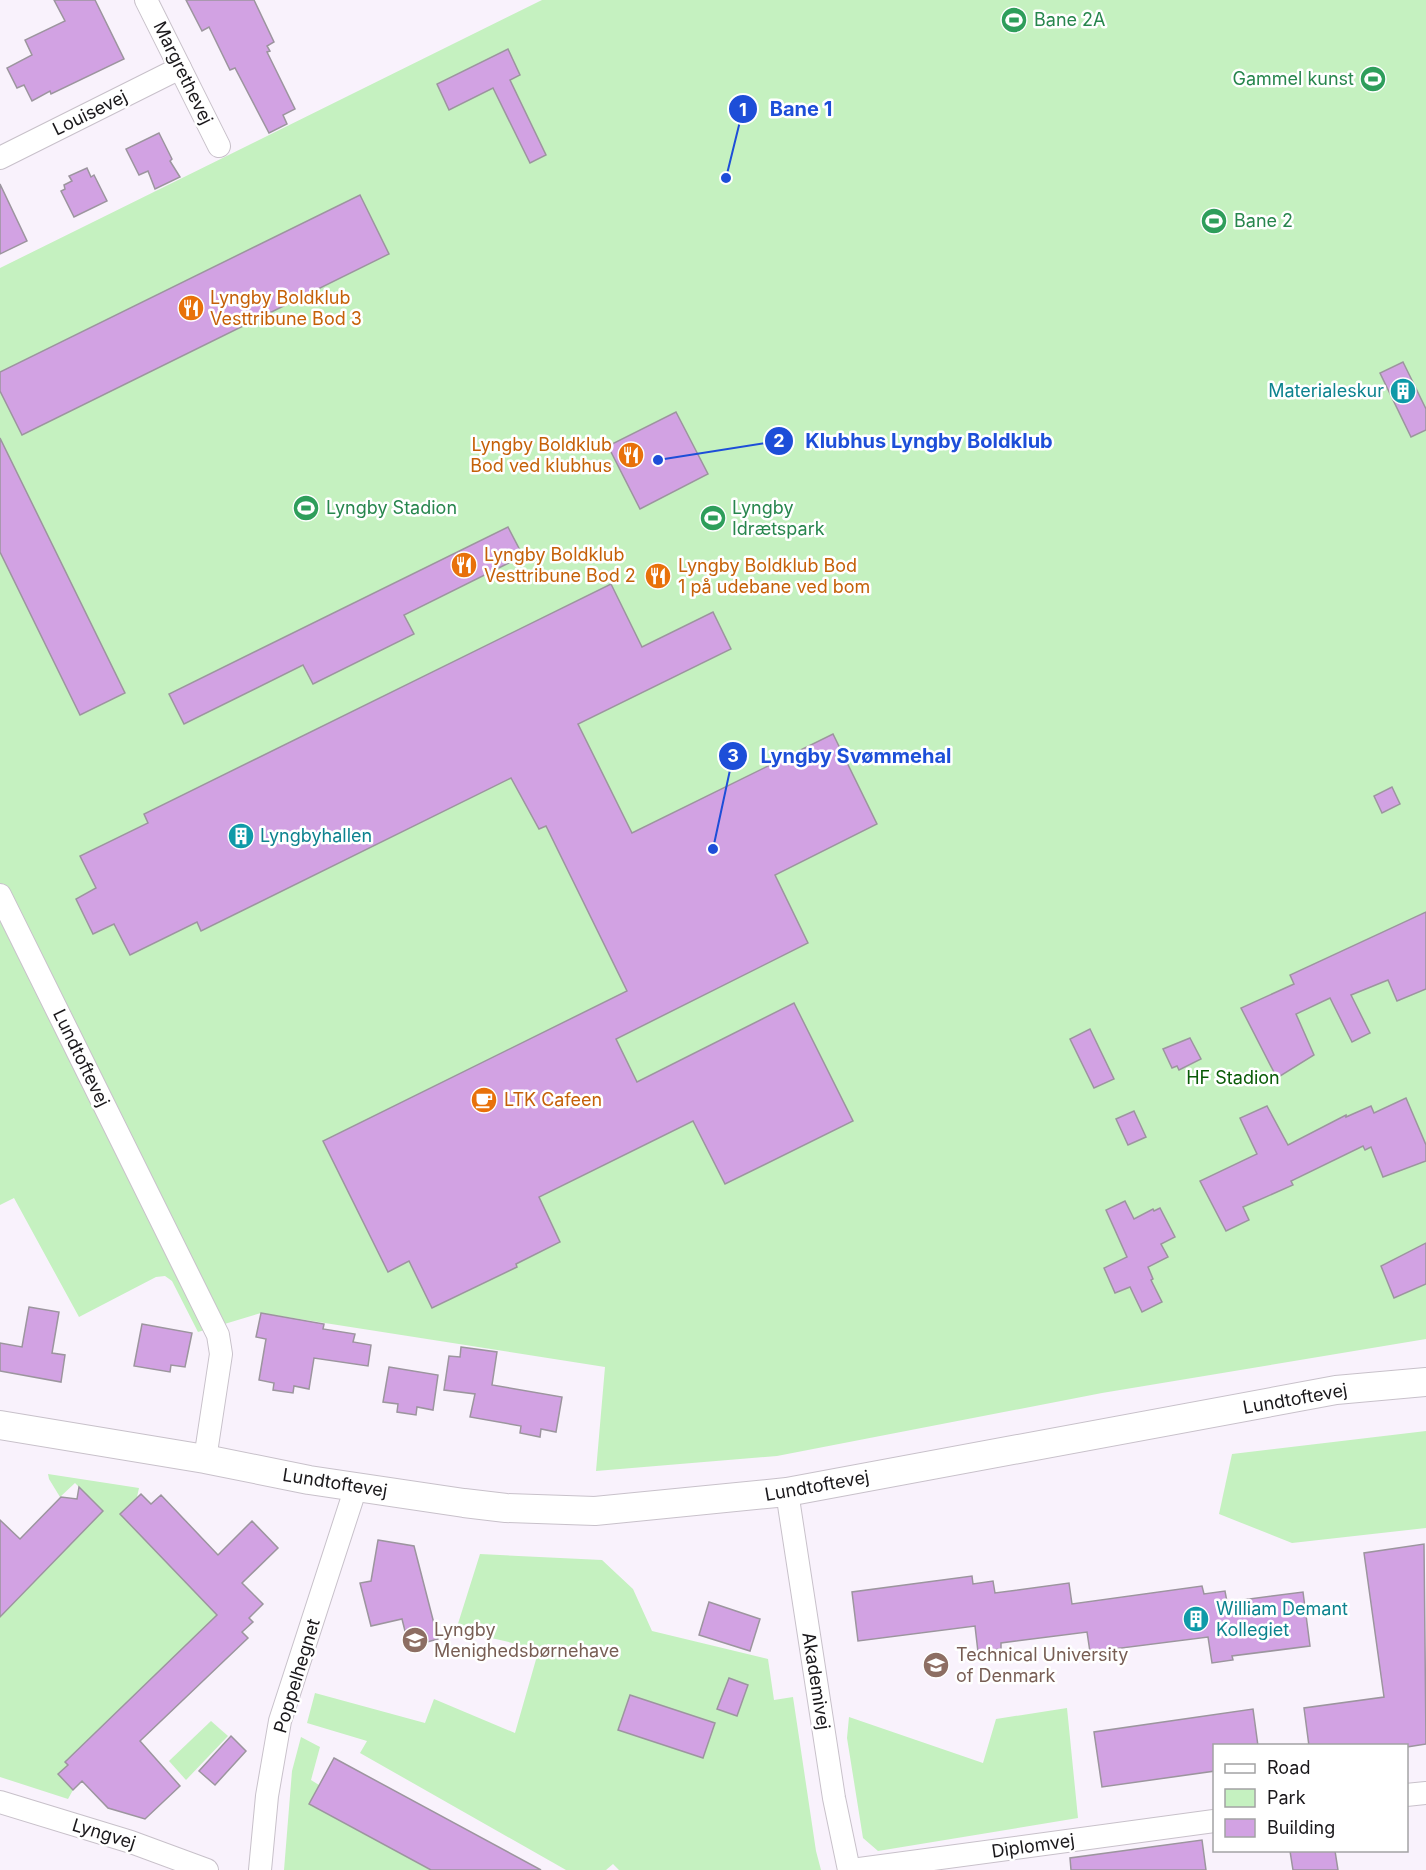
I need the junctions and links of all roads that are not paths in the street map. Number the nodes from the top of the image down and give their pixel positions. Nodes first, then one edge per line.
1 (146, 0) edge
2 (180, 68) junction
3 (219, 146) dead end
4 (0, 158) edge
5 (0, 895) edge
6 (9, 935) edge
7 (1426, 1382) edge
8 (0, 1425) edge
9 (205, 1459) junction
10 (356, 1487) junction
11 (787, 1492) junction
12 (1426, 1793) edge
13 (1408, 1795) edge
14 (0, 1802) edge
15 (1213, 1821) edge
16 (207, 1870) edge
17 (260, 1870) edge
18 (851, 1870) edge

1 - 2 street, Margrethevej
2 - 3 street, Margrethevej
2 - 4 street, Louisevej
5 - 6 street, Lundtoftevej
6 - 9 street, Lundtoftevej
7 - 11 street, Lundtoftevej
8 - 9 street, Lundtoftevej
9 - 10 street, Lundtoftevej
10 - 11 street, Lundtoftevej
10 - 17 street, Poppelhegnet
11 - 18 street, Akademivej
12 - 13 street
14 - 16 street, Lyngvej
15 - 18 street, Diplomvej

